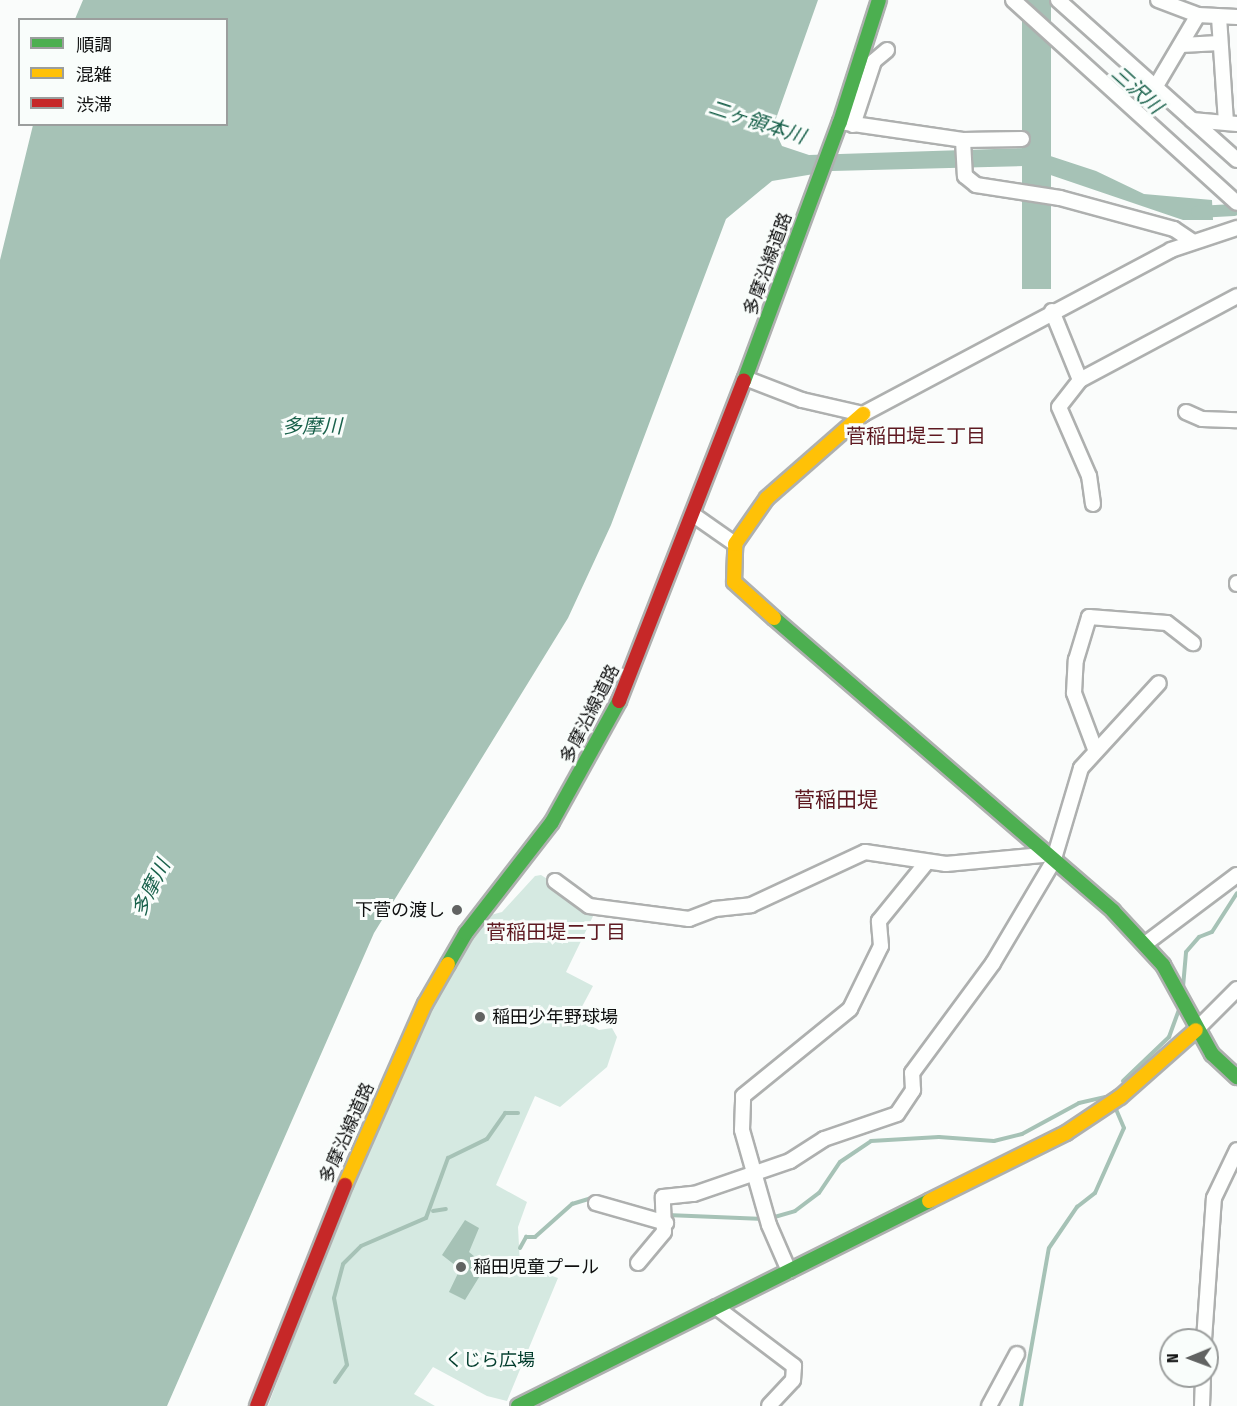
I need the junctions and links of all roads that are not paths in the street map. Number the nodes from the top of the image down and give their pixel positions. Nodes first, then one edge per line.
1 (879, 0) edge
2 (1012, 0) edge
3 (1058, 0) edge
4 (1158, 0) edge
5 (1198, 15) junction
6 (1219, 16) junction
7 (1237, 17) edge
8 (1220, 43) junction
9 (1180, 45) junction
10 (887, 50) dead end
11 (1156, 86) junction
12 (1192, 120) junction
13 (1232, 123) edge
14 (843, 127) junction
15 (1022, 139) dead end
16 (963, 140) junction
17 (1237, 160) edge
18 (1237, 203) edge
19 (1237, 228) edge
20 (1192, 241) junction
21 (1237, 296) edge
22 (1052, 311) junction
23 (745, 378) junction
24 (1080, 380) junction
25 (1186, 412) dead end
26 (863, 414) junction
27 (1237, 420) edge
28 (1093, 504) dead end
29 (695, 516) junction
30 (735, 544) junction
31 (1192, 643) dead end
32 (1159, 683) dead end
33 (1095, 748) junction
34 (1048, 858) junction
35 (927, 862) junction
36 (1237, 875) edge
37 (555, 881) dead end
38 (1145, 944) junction
39 (1237, 989) edge
40 (1196, 1030) junction
41 (1237, 1077) edge
42 (1237, 1150) edge
43 (755, 1170) junction
44 (596, 1203) dead end
45 (666, 1217) junction
46 (638, 1263) dead end
47 (789, 1270) junction
48 (716, 1307) junction
49 (1205, 1328) edge
50 (1017, 1354) dead end
51 (1203, 1388) edge
52 (256, 1406) edge
53 (518, 1406) edge
54 (769, 1406) edge
55 (988, 1406) edge
56 (1202, 1406) edge

1 - 14 street, 多摩沿線道路
2 - 18 street
3 - 11 street
4 - 5 street
5 - 6 street
5 - 9 street
6 - 7 street
6 - 8 street
8 - 9 street
8 - 13 street
9 - 11 street
10 - 14 street
11 - 12 street
12 - 13 street
12 - 17 street
14 - 16 street
14 - 23 street, 多摩沿線道路
15 - 16 street
16 - 20 street
19 - 20 street
20 - 22 street
21 - 24 street
22 - 24 street
22 - 26 street
23 - 26 street
23 - 29 street, 多摩沿線道路
24 - 28 street
25 - 27 street
26 - 30 street
29 - 30 street
29 - 52 street, 多摩沿線道路
30 - 34 street
31 - 33 street
32 - 33 street
33 - 34 street
34 - 35 street
34 - 38 street
34 - 43 street
35 - 37 street
35 - 43 street
36 - 38 street
38 - 40 street
39 - 40 street
40 - 41 street
40 - 47 street
42 - 49 street
43 - 45 street
43 - 47 street
44 - 45 street
45 - 46 street
47 - 48 street
48 - 53 street
48 - 54 street
50 - 55 street
51 - 56 street

